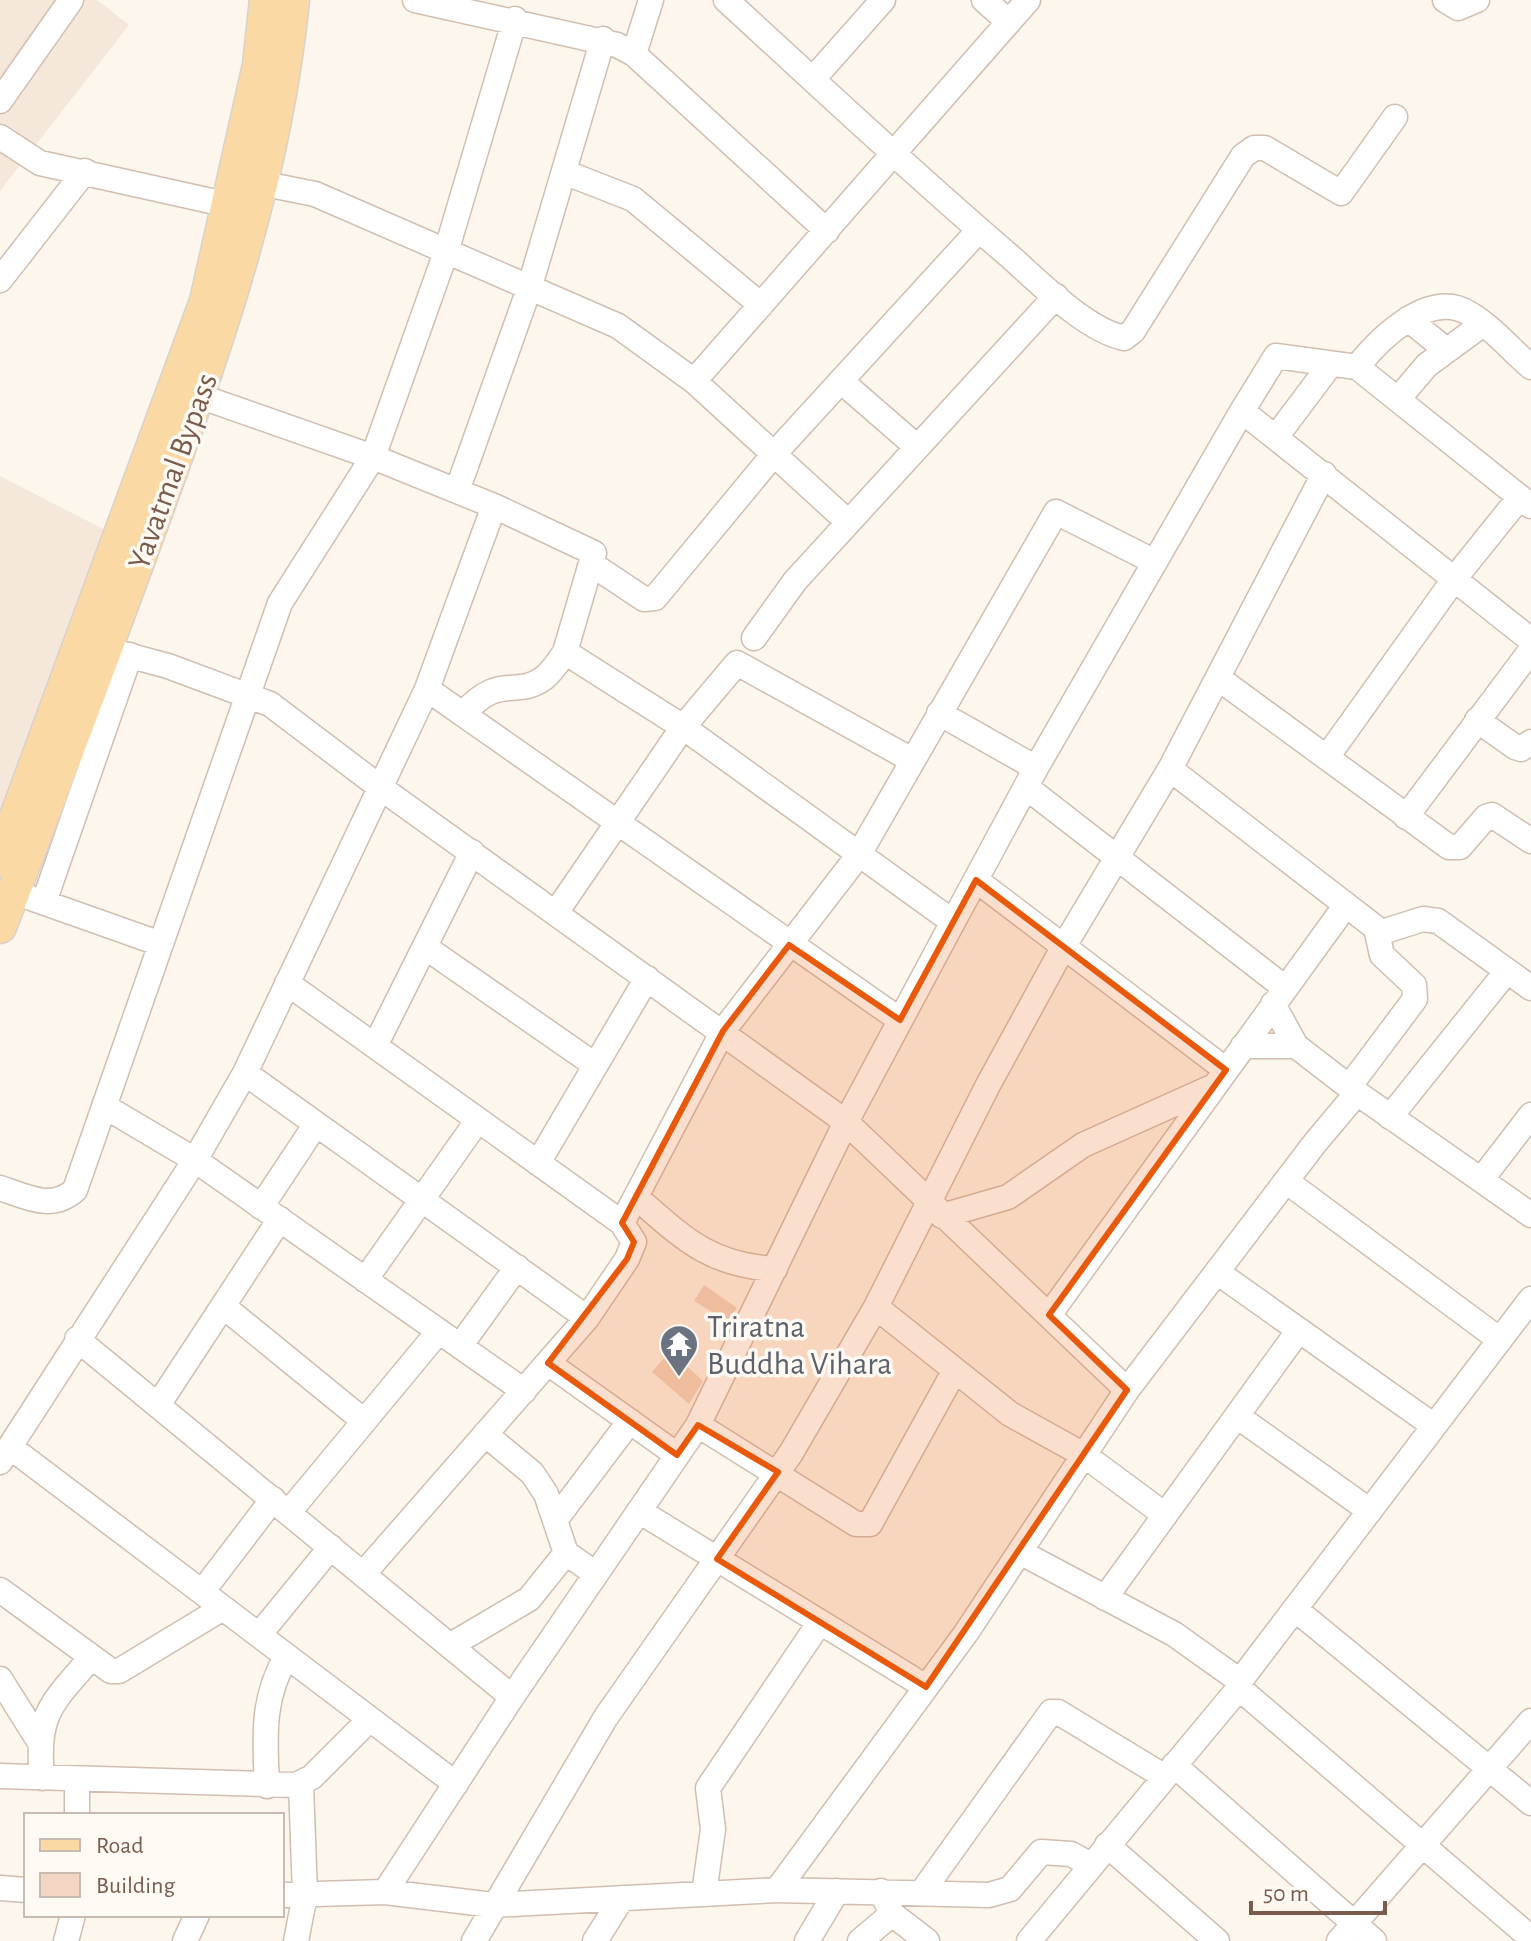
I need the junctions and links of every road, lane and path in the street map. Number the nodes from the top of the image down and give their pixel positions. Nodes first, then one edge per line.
1 (71, 0) edge
2 (266, 0) edge
3 (293, 0) edge
4 (415, 0) edge
5 (651, 0) edge
6 (726, 0) edge
7 (883, 0) edge
8 (984, 0) edge
9 (1028, 0) edge
10 (1445, 0) edge
11 (1477, 0) edge
12 (440, 2) edge
13 (515, 19) junction
14 (1009, 22) junction
15 (603, 39) junction
16 (634, 54) junction
17 (813, 79) junction
18 (0, 101) edge
19 (1395, 117) dead end
20 (0, 137) edge
21 (893, 157) junction
22 (85, 171) junction
23 (564, 172) junction
24 (260, 183) junction
25 (229, 205) junction
26 (979, 230) junction
27 (827, 231) junction
28 (446, 252) junction
29 (0, 280) edge
30 (529, 289) junction
31 (1056, 296) junction
32 (761, 305) junction
33 (1408, 319) junction
34 (1483, 324) junction
35 (1445, 349) junction
36 (1530, 364) edge
37 (1330, 365) junction
38 (1357, 367) junction
39 (694, 381) junction
40 (841, 381) junction
41 (199, 396) junction
42 (1398, 399) junction
43 (1242, 411) junction
44 (1276, 437) junction
45 (917, 447) junction
46 (774, 454) junction
47 (373, 457) junction
48 (1324, 474) junction
49 (457, 491) junction
50 (1526, 502) edge
51 (494, 506) junction
52 (848, 522) junction
53 (1155, 562) junction
54 (593, 565) junction
55 (1455, 578) junction
56 (754, 638) dead end
57 (1531, 640) edge
58 (105, 649) junction
59 (1531, 650) edge
60 (565, 652) junction
61 (1218, 678) junction
62 (427, 689) junction
63 (248, 694) junction
64 (939, 713) junction
65 (463, 714) junction
66 (1477, 720) junction
67 (683, 727) junction
68 (1531, 742) edge
69 (1327, 757) junction
70 (912, 760) junction
71 (1170, 769) junction
72 (1031, 777) junction
73 (381, 788) junction
74 (1406, 817) junction
75 (619, 824) junction
76 (1531, 841) edge
77 (472, 852) junction
78 (858, 856) junction
79 (1118, 857) junction
80 (0, 860) edge
81 (976, 880) junction
82 (7, 890) edge
83 (44, 902) junction
84 (1346, 905) junction
85 (557, 911) junction
86 (953, 922) junction
87 (0, 927) edge
88 (1379, 933) junction
89 (161, 944) junction
90 (789, 945) junction
91 (1064, 946) junction
92 (425, 947) junction
93 (1507, 971) junction
94 (647, 978) junction
95 (287, 983) junction
96 (1531, 988) edge
97 (1279, 996) junction
98 (900, 1020) junction
99 (723, 1031) junction
100 (375, 1046) junction
101 (1243, 1046) junction
102 (1296, 1046) junction
103 (595, 1065) junction
104 (245, 1073) junction
105 (1220, 1078) junction
106 (1353, 1090) junction
107 (104, 1106) junction
108 (1531, 1115) edge
109 (1390, 1117) junction
110 (478, 1120) junction
111 (846, 1122) junction
112 (316, 1124) junction
113 (195, 1160) junction
114 (538, 1163) junction
115 (1481, 1180) junction
116 (1286, 1181) junction
117 (0, 1188) edge
118 (636, 1197) junction
119 (423, 1200) junction
120 (936, 1209) junction
121 (270, 1213) junction
122 (1531, 1215) edge
123 (622, 1223) junction
124 (517, 1267) junction
125 (775, 1269) junction
126 (1217, 1272) junction
127 (365, 1280) junction
128 (1531, 1299) edge
129 (223, 1306) junction
130 (876, 1307) junction
131 (1049, 1315) junction
132 (587, 1318) junction
133 (1299, 1330) junction
134 (439, 1331) junction
135 (77, 1339) junction
136 (1500, 1340) junction
137 (460, 1346) junction
138 (548, 1363) junction
139 (955, 1370) junction
140 (1127, 1390) junction
141 (524, 1391) junction
142 (158, 1405) junction
143 (1237, 1416) junction
144 (364, 1421) junction
145 (630, 1421) junction
146 (698, 1425) junction
147 (1434, 1426) junction
148 (485, 1434) junction
149 (5, 1455) edge
150 (677, 1455) junction
151 (1084, 1455) junction
152 (778, 1472) junction
153 (281, 1506) junction
154 (639, 1511) junction
155 (1370, 1511) junction
156 (1165, 1515) junction
157 (556, 1519) junction
158 (331, 1547) junction
159 (1020, 1552) junction
160 (566, 1553) junction
161 (717, 1559) junction
162 (364, 1573) junction
163 (596, 1574) junction
164 (0, 1590) edge
165 (202, 1592) junction
166 (1105, 1598) junction
167 (223, 1608) junction
168 (1295, 1609) junction
169 (820, 1622) junction
170 (259, 1635) junction
171 (451, 1645) junction
172 (287, 1656) junction
173 (90, 1659) junction
174 (0, 1679) edge
175 (1240, 1684) junction
176 (926, 1687) junction
177 (512, 1697) junction
178 (370, 1719) junction
179 (1531, 1721) edge
180 (39, 1741) junction
181 (1490, 1768) junction
182 (1170, 1771) junction
183 (0, 1776) edge
184 (42, 1778) junction
185 (77, 1779) junction
186 (301, 1784) junction
187 (456, 1784) junction
188 (267, 1786) junction
189 (1531, 1803) edge
190 (77, 1813) edge
191 (1421, 1844) junction
192 (1107, 1845) junction
193 (1091, 1865) junction
194 (0, 1888) edge
195 (24, 1890) edge
196 (777, 1890) junction
197 (837, 1891) junction
198 (881, 1891) junction
199 (385, 1892) junction
200 (922, 1892) junction
201 (704, 1894) junction
202 (294, 1895) edge
203 (622, 1898) junction
204 (493, 1905) junction
205 (892, 1914) junction
206 (72, 1917) edge
207 (196, 1917) edge
208 (1346, 1932) edge
209 (1531, 1938) edge
210 (66, 1941) edge
211 (185, 1941) edge
212 (296, 1941) edge
213 (474, 1941) edge
214 (595, 1941) edge
215 (807, 1941) edge
216 (860, 1941) edge
217 (927, 1941) edge
218 (1029, 1941) edge
219 (1217, 1941) edge
220 (1374, 1941) edge

1 - 18 street
2 - 25 main road, Yavatmal Bypass
3 - 24 main road, Yavatmal Bypass
4 - 12 street
5 - 16 street
6 - 17 street
7 - 17 street
8 - 14 street
9 - 14 street
10 - 11 street
12 - 13 street
13 - 15 street
13 - 28 street
14 - 21 street
15 - 16 street
15 - 23 street
16 - 27 street
17 - 21 street
19 - 31 street
20 - 22 street
21 - 26 street
21 - 27 street
22 - 25 street
22 - 29 street
23 - 30 street
23 - 32 street
24 - 28 street
24 - 41 main road, Yavatmal Bypass
25 - 58 main road, Yavatmal Bypass
26 - 31 street
26 - 40 street
27 - 32 street
28 - 30 street
28 - 47 street
30 - 39 street
30 - 49 street
31 - 45 street
32 - 39 street
33 - 34 street
33 - 35 street
33 - 38 street
34 - 35 street
34 - 36 street
35 - 42 street
37 - 38 street
37 - 43 street
37 - 44 street
38 - 42 street
39 - 46 street
40 - 45 street
40 - 46 street
41 - 47 street
41 - 58 main road, Yavatmal Bypass
42 - 50 street
43 - 44 street
43 - 53 street
44 - 48 street
45 - 52 street
46 - 52 street
46 - 54 street
47 - 49 street
47 - 63 street
48 - 55 street
48 - 61 street
49 - 51 street
50 - 55 street
51 - 54 street
51 - 62 street
52 - 56 street
53 - 64 street
53 - 72 street
54 - 60 street
55 - 57 street
55 - 69 street
58 - 63 street
58 - 80 main road, Yavatmal Bypass
58 - 82 main road, Yavatmal Bypass
58 - 83 street
59 - 66 street
60 - 65 street
60 - 67 street
61 - 69 street
61 - 71 street
62 - 65 street
62 - 73 street
63 - 73 street
63 - 89 street
64 - 70 street
64 - 72 street
65 - 75 street
66 - 68 street
66 - 74 street
67 - 70 street
67 - 75 street
67 - 78 street
69 - 74 street
70 - 78 street
71 - 79 street
71 - 84 street
72 - 79 street
72 - 81 street
73 - 77 street
73 - 95 street
74 - 76 street
75 - 85 street
75 - 90 street
77 - 85 street
77 - 92 street
78 - 86 street
78 - 90 street
79 - 91 street
79 - 97 street
81 - 86 street
81 - 91 street
82 - 83 street
82 - 87 main road, Yavatmal Bypass
83 - 89 street
84 - 88 street
84 - 97 street
85 - 94 street
86 - 98 street
88 - 93 street
88 - 106 street
89 - 107 street
90 - 98 street
90 - 99 street
91 - 105 street
91 - 120 street
92 - 100 street
92 - 103 street
93 - 96 street
93 - 109 street
94 - 99 street
94 - 103 street
95 - 100 street
95 - 104 street
97 - 101 street
97 - 102 street
98 - 111 street
99 - 111 street
99 - 118 street
100 - 110 street
101 - 102 street
101 - 105 street
102 - 106 street
103 - 114 street
104 - 112 street
104 - 113 street
105 - 120 street
105 - 131 street
106 - 109 street
106 - 116 street
107 - 113 street
107 - 117 street
108 - 115 street
109 - 115 street
110 - 114 street
110 - 119 street
111 - 120 street
111 - 125 street
112 - 119 street
112 - 121 street
113 - 121 street
113 - 135 street
114 - 123 street
115 - 122 street
116 - 126 street
116 - 136 street
118 - 123 street
118 - 125 street
119 - 124 street
119 - 127 street
120 - 130 street
120 - 131 street
121 - 127 street
121 - 129 street
123 - 132 street
124 - 132 street
124 - 137 street
125 - 146 street
126 - 133 street
126 - 140 street
127 - 134 street
128 - 136 street
129 - 142 street
129 - 144 street
130 - 139 street
130 - 152 street
131 - 140 street
132 - 138 street
133 - 143 street
133 - 147 street
134 - 137 street
134 - 144 street
135 - 142 street
135 - 149 street
136 - 147 street
137 - 141 street
138 - 141 street
138 - 145 street
139 - 151 street
139 - 152 street
140 - 151 street
141 - 148 street
142 - 153 street
143 - 155 street
143 - 156 street
144 - 153 street
145 - 150 street
145 - 157 street
146 - 150 street
146 - 152 street
147 - 155 street
148 - 157 street
148 - 162 street
149 - 165 street
150 - 154 street
151 - 156 street
151 - 159 street
152 - 161 street
153 - 158 street
153 - 165 street
154 - 161 street
154 - 163 street
155 - 168 street
156 - 166 street
157 - 160 street
158 - 162 street
158 - 170 street
159 - 166 street
159 - 176 street
160 - 163 street
160 - 171 street
161 - 169 street
161 - 204 street
162 - 171 street
163 - 177 street
164 - 173 street
165 - 167 street
166 - 175 street
167 - 170 street
167 - 173 street
168 - 175 street
168 - 181 street
169 - 176 street
169 - 201 street
170 - 172 street
171 - 177 street
172 - 178 street
172 - 188 street
173 - 180 street
174 - 180 street
175 - 182 street
175 - 191 street
176 - 196 street
177 - 187 street
178 - 186 street
178 - 187 street
179 - 181 street
180 - 184 street
181 - 189 street
181 - 191 street
182 - 192 street
182 - 200 street
182 - 208 street
183 - 184 street
184 - 185 street
185 - 188 street
185 - 190 street
186 - 188 street
186 - 202 street
187 - 199 street
191 - 208 street
191 - 209 street
192 - 193 street
192 - 219 street
193 - 200 street
193 - 218 street
194 - 195 street
196 - 197 street
196 - 201 street
197 - 198 street
197 - 215 street
198 - 200 street
198 - 205 street
199 - 202 street
199 - 204 street
201 - 203 street
202 - 212 street
203 - 204 street
203 - 214 street
204 - 213 street
205 - 216 street
205 - 217 street
206 - 210 street
207 - 211 street
208 - 220 street

